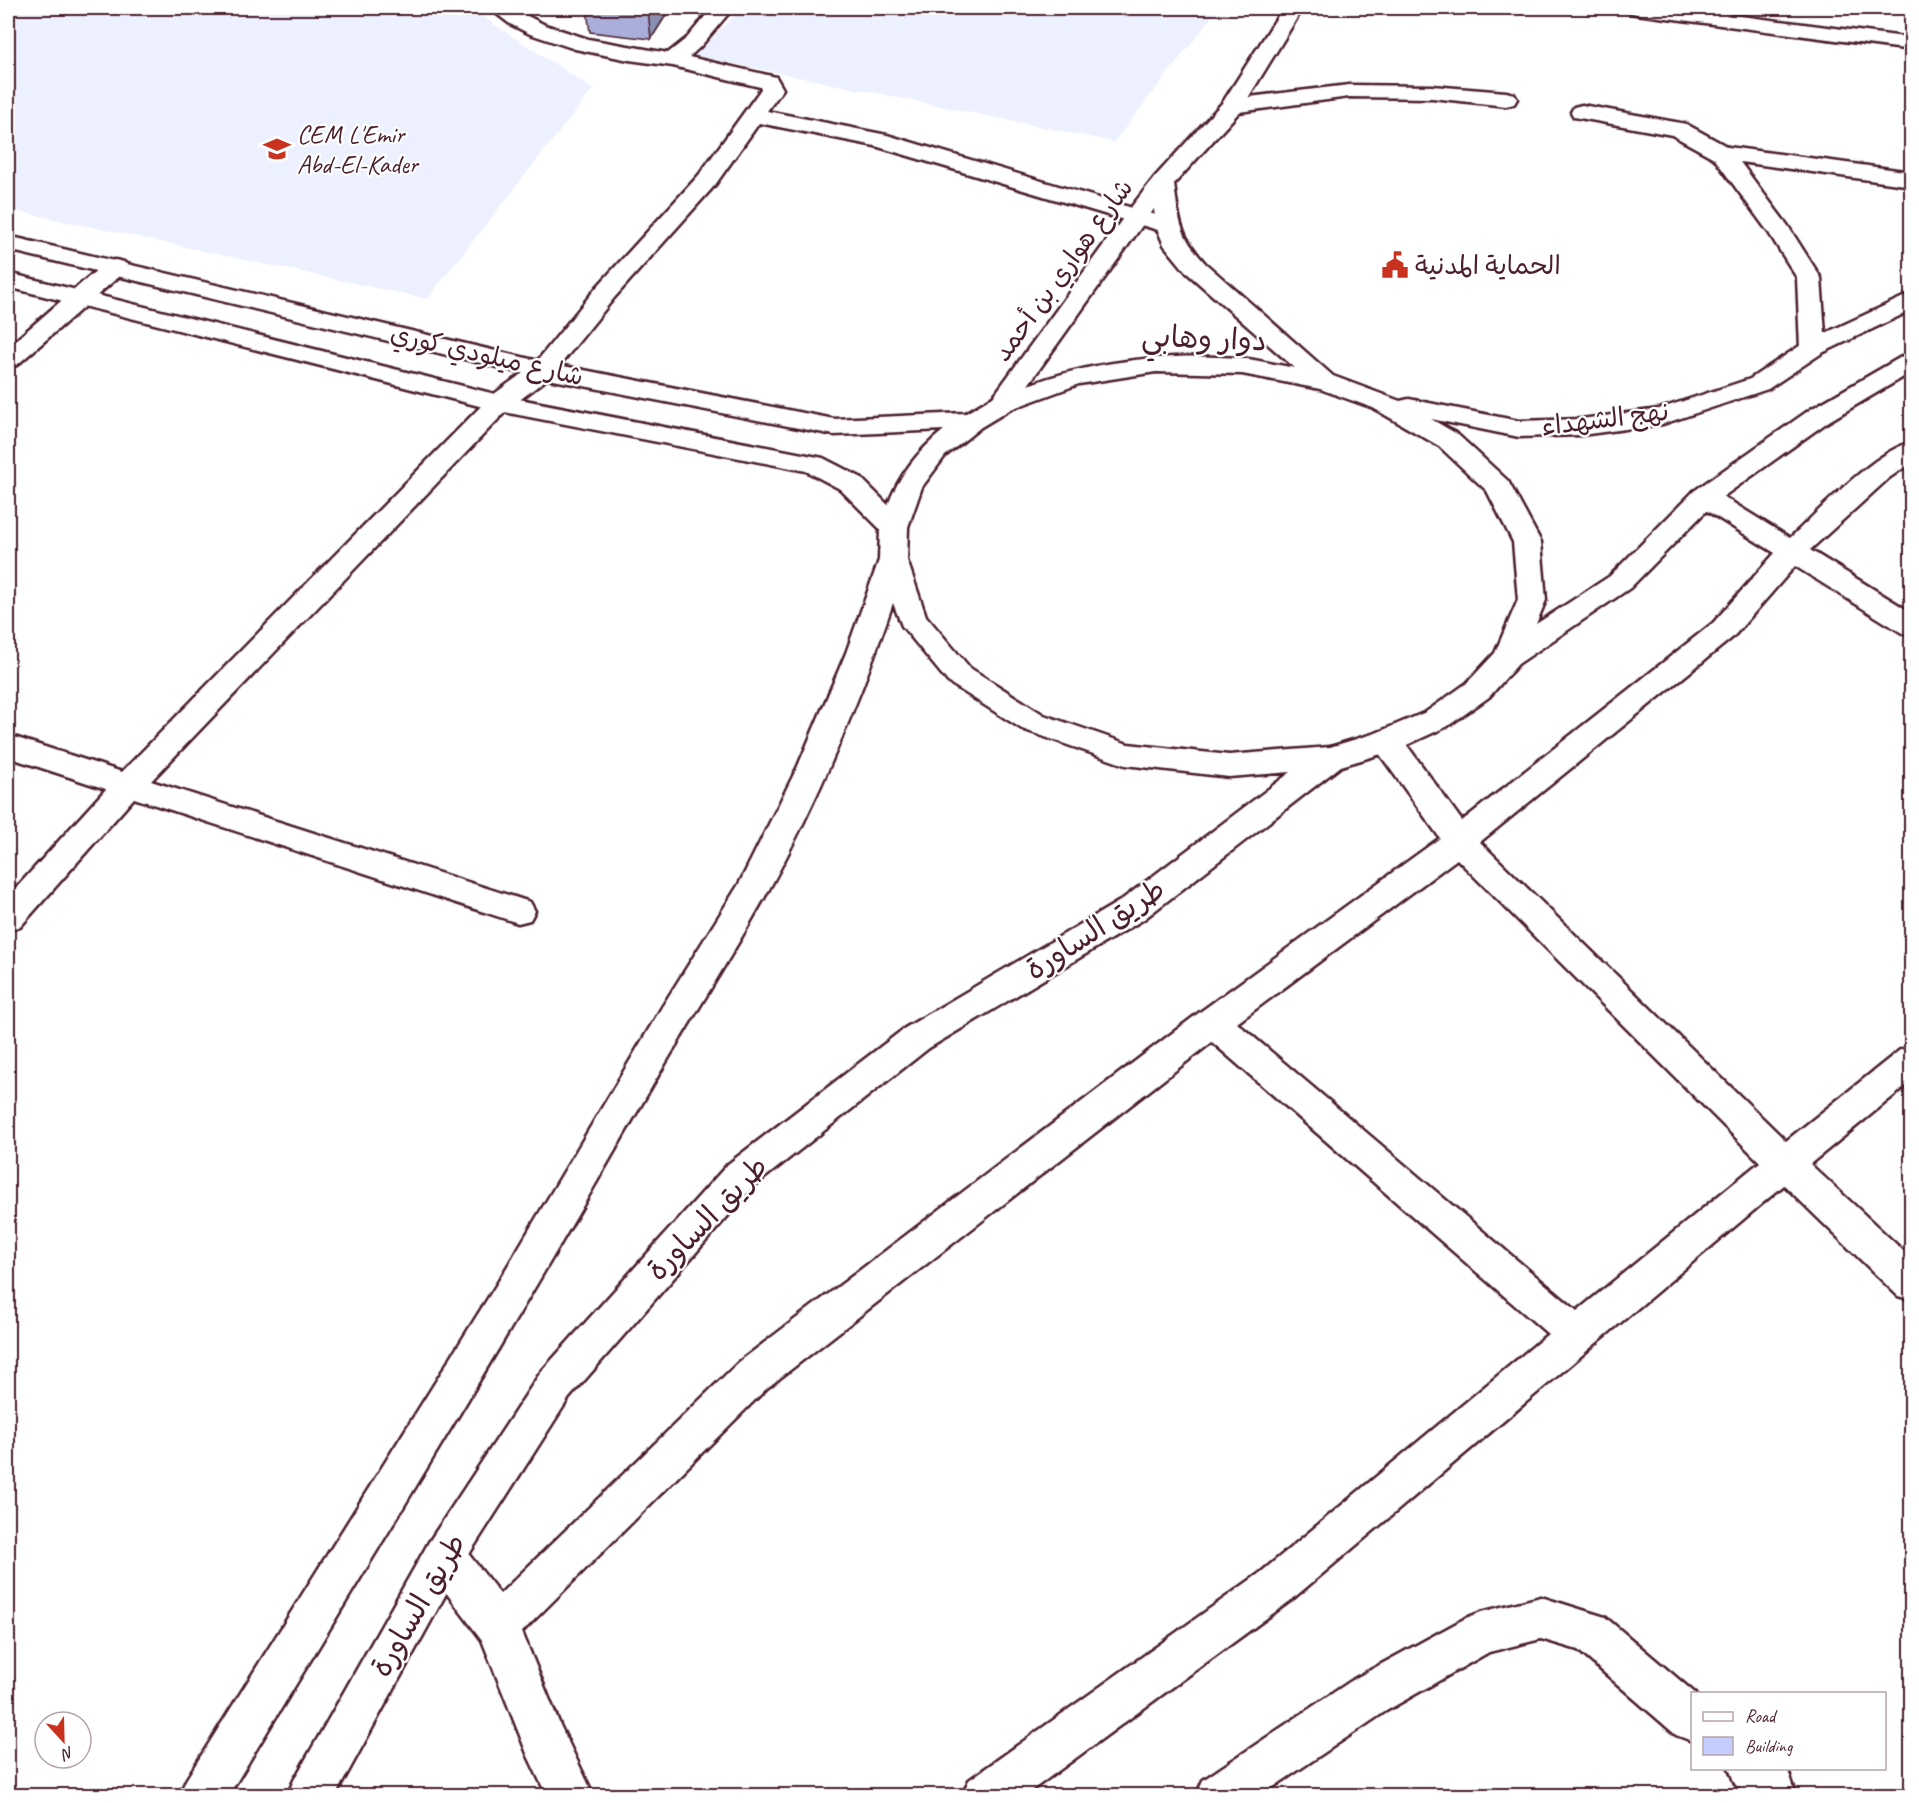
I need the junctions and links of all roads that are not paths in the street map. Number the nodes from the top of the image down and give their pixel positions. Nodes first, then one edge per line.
1 (499, 8) edge
2 (723, 8) edge
3 (1293, 8) edge
4 (1636, 8) edge
5 (1911, 44) edge
6 (673, 60) junction
7 (1506, 99) dead end
8 (1232, 106) junction
9 (1582, 112) dead end
10 (753, 115) junction
11 (1722, 153) junction
12 (1911, 179) edge
13 (1162, 183) junction
14 (1137, 215) junction
15 (1168, 226) junction
16 (8, 243) edge
17 (115, 267) junction
18 (8, 280) edge
19 (82, 297) junction
20 (1911, 300) edge
21 (1813, 348) junction
22 (8, 360) edge
23 (1911, 361) edge
24 (543, 370) junction
25 (1326, 382) junction
26 (1382, 402) junction
27 (499, 403) junction
28 (1002, 404) junction
29 (972, 421) junction
30 (1911, 450) edge
31 (1704, 496) junction
32 (894, 543) junction
33 (1792, 551) junction
34 (1911, 626) edge
35 (1508, 657) junction
36 (1387, 741) junction
37 (8, 746) edge
38 (1330, 758) junction
39 (127, 786) junction
40 (1459, 841) junction
41 (518, 911) dead end
42 (8, 918) edge
43 (1212, 1022) junction
44 (1911, 1060) edge
45 (1785, 1163) junction
46 (1911, 1284) edge
47 (1577, 1335) junction
48 (444, 1556) junction
49 (498, 1626) junction
50 (1691, 1718) edge
51 (1753, 1770) edge
52 (202, 1796) edge
53 (310, 1796) edge
54 (571, 1796) edge
55 (985, 1796) edge
56 (1219, 1796) edge
57 (1774, 1796) edge

1 - 6 main road
2 - 6 main road
3 - 8 main road
4 - 5 main road
6 - 10 main road
7 - 8 main road
8 - 13 main road
9 - 11 main road
10 - 14 main road
10 - 24 main road
11 - 12 main road
11 - 21 main road
13 - 14 main road, شارع هواري بن أحمد
13 - 15 main road, شارع هواري بن أحمد
14 - 15 main road
14 - 28 main road, شارع هواري بن أحمد
15 - 25 main road, شارع هواري بن أحمد
16 - 17 main road, شارع ميلودي كوري
17 - 19 main road
17 - 24 main road, شارع ميلودي كوري
18 - 19 main road, شارع ميلودي كوري
19 - 22 main road
19 - 27 main road, شارع ميلودي كوري
20 - 21 main road, نهج الشهداء
21 - 26 main road, نهج الشهداء
23 - 31 main road
24 - 27 main road
24 - 29 main road, شارع ميلودي كوري
25 - 26 main road, دوار وهابي
25 - 28 main road, دوار وهابي
26 - 35 main road, دوار وهابي
27 - 32 main road, شارع ميلودي كوري
27 - 39 main road
28 - 29 main road, دوار وهابي
29 - 32 main road, دوار وهابي
30 - 33 main road
31 - 33 main road
31 - 35 main road
32 - 38 main road, دوار وهابي
32 - 52 main road
33 - 34 main road
33 - 40 main road
35 - 36 main road, دوار وهابي
36 - 38 main road, دوار وهابي
36 - 40 main road
37 - 39 main road
38 - 48 main road, طريق الساورة
39 - 41 main road
39 - 42 main road
40 - 43 main road
40 - 45 main road
43 - 47 main road
43 - 49 main road
44 - 45 main road
45 - 46 main road
45 - 47 main road
47 - 55 main road
48 - 49 main road
48 - 53 main road, طريق الساورة
49 - 54 main road
50 - 56 main road
51 - 57 main road

